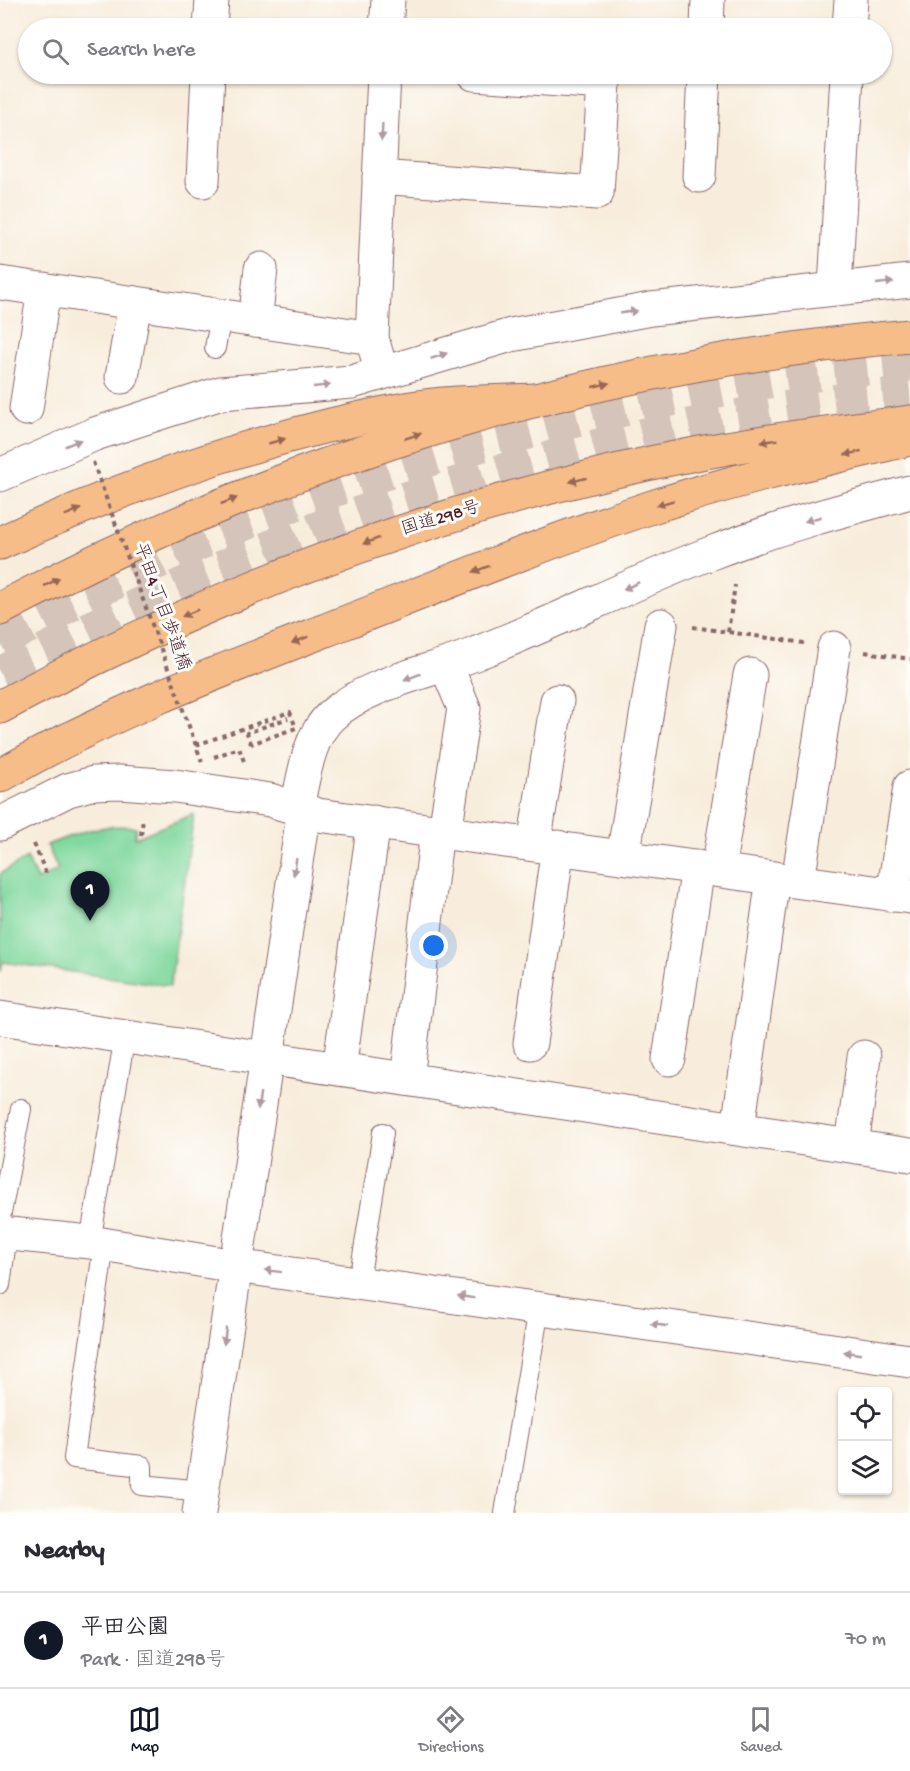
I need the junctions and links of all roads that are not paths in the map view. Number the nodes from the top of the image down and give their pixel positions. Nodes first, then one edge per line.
1 (212, 0) edge
2 (388, 0) edge
3 (708, 0) edge
4 (851, 0) edge
5 (211, 18) edge
6 (387, 18) edge
7 (707, 18) edge
8 (850, 18) edge
9 (208, 84) edge
10 (384, 84) edge
11 (604, 84) edge
12 (704, 84) edge
13 (846, 84) edge
14 (699, 176) dead end
15 (380, 177) junction
16 (203, 180) dead end
17 (261, 269) dead end
18 (910, 281) edge
19 (0, 283) edge
20 (835, 288) junction
21 (44, 289) junction
22 (135, 303) junction
23 (220, 316) junction
24 (255, 321) junction
25 (910, 336) edge
26 (372, 338) junction
27 (215, 348) dead end
28 (384, 374) junction
29 (122, 376) dead end
30 (537, 400) junction
31 (26, 409) dead end
32 (910, 422) edge
33 (910, 439) edge
34 (0, 474) edge
35 (910, 492) edge
36 (0, 543) edge
37 (0, 609) edge
38 (660, 628) road end
39 (834, 648) road end
40 (446, 665) junction
41 (750, 675) dead end
42 (557, 701) dead end
43 (0, 707) edge
44 (0, 776) edge
45 (910, 787) edge
46 (301, 808) junction
47 (374, 822) junction
48 (0, 824) edge
49 (441, 831) junction
50 (546, 846) junction
51 (623, 857) junction
52 (708, 868) junction
53 (785, 879) junction
54 (901, 896) edge
55 (0, 1018) edge
56 (125, 1036) junction
57 (530, 1043) dead end
58 (266, 1057) junction
59 (864, 1057) dead end
60 (669, 1059) dead end
61 (339, 1069) junction
62 (407, 1079) junction
63 (21, 1109) dead end
64 (738, 1128) junction
65 (383, 1133) dead end
66 (852, 1144) junction
67 (910, 1155) edge
68 (2, 1228) edge
69 (97, 1243) junction
70 (235, 1266) junction
71 (359, 1281) junction
72 (0, 1285) edge
73 (539, 1308) junction
74 (910, 1361) edge
75 (200, 1502) edge
76 (506, 1513) edge

1 - 5 street
2 - 6 street
3 - 7 street
4 - 8 street
9 - 16 street
10 -> 15 street
11 - 15 street
12 - 14 street
13 - 20 street
15 - 26 street
17 - 24 street
20 -> 18 street
19 - 21 street
28 -> 20 street
21 - 22 street
21 - 31 street
22 - 23 street
22 - 29 street
23 - 24 street
23 - 27 lane
24 - 26 street
30 -> 25 highway
26 - 28 street
34 -> 28 street
36 -> 30 highway
37 -> 30 highway
32 -> 43 highway, 国道298号
33 -> 44 highway
35 -> 40 street
38 - 51 street
39 - 53 street
40 -> 46 street
40 - 49 street
41 - 52 street
42 - 50 street
45 - 54 street
46 - 47 street
46 - 48 street
46 -> 58 street
47 - 49 street
47 - 61 street
49 - 50 street
49 - 62 street
50 - 51 street
50 - 57 street
51 - 52 street
52 - 53 street
52 - 60 street
53 - 54 street
53 - 64 street
55 - 56 street
56 - 58 street
56 - 69 lane
58 - 61 street
58 -> 70 street
59 - 66 street
61 - 62 street
62 - 64 street
63 - 68 lane
64 - 66 street
65 - 71 lane
66 - 67 street
68 - 69 street
68 - 72 lane
69 - 70 street
69 - 75 lane
71 -> 70 street
70 -> 75 street
73 -> 71 street
74 -> 73 street
73 - 76 lane

